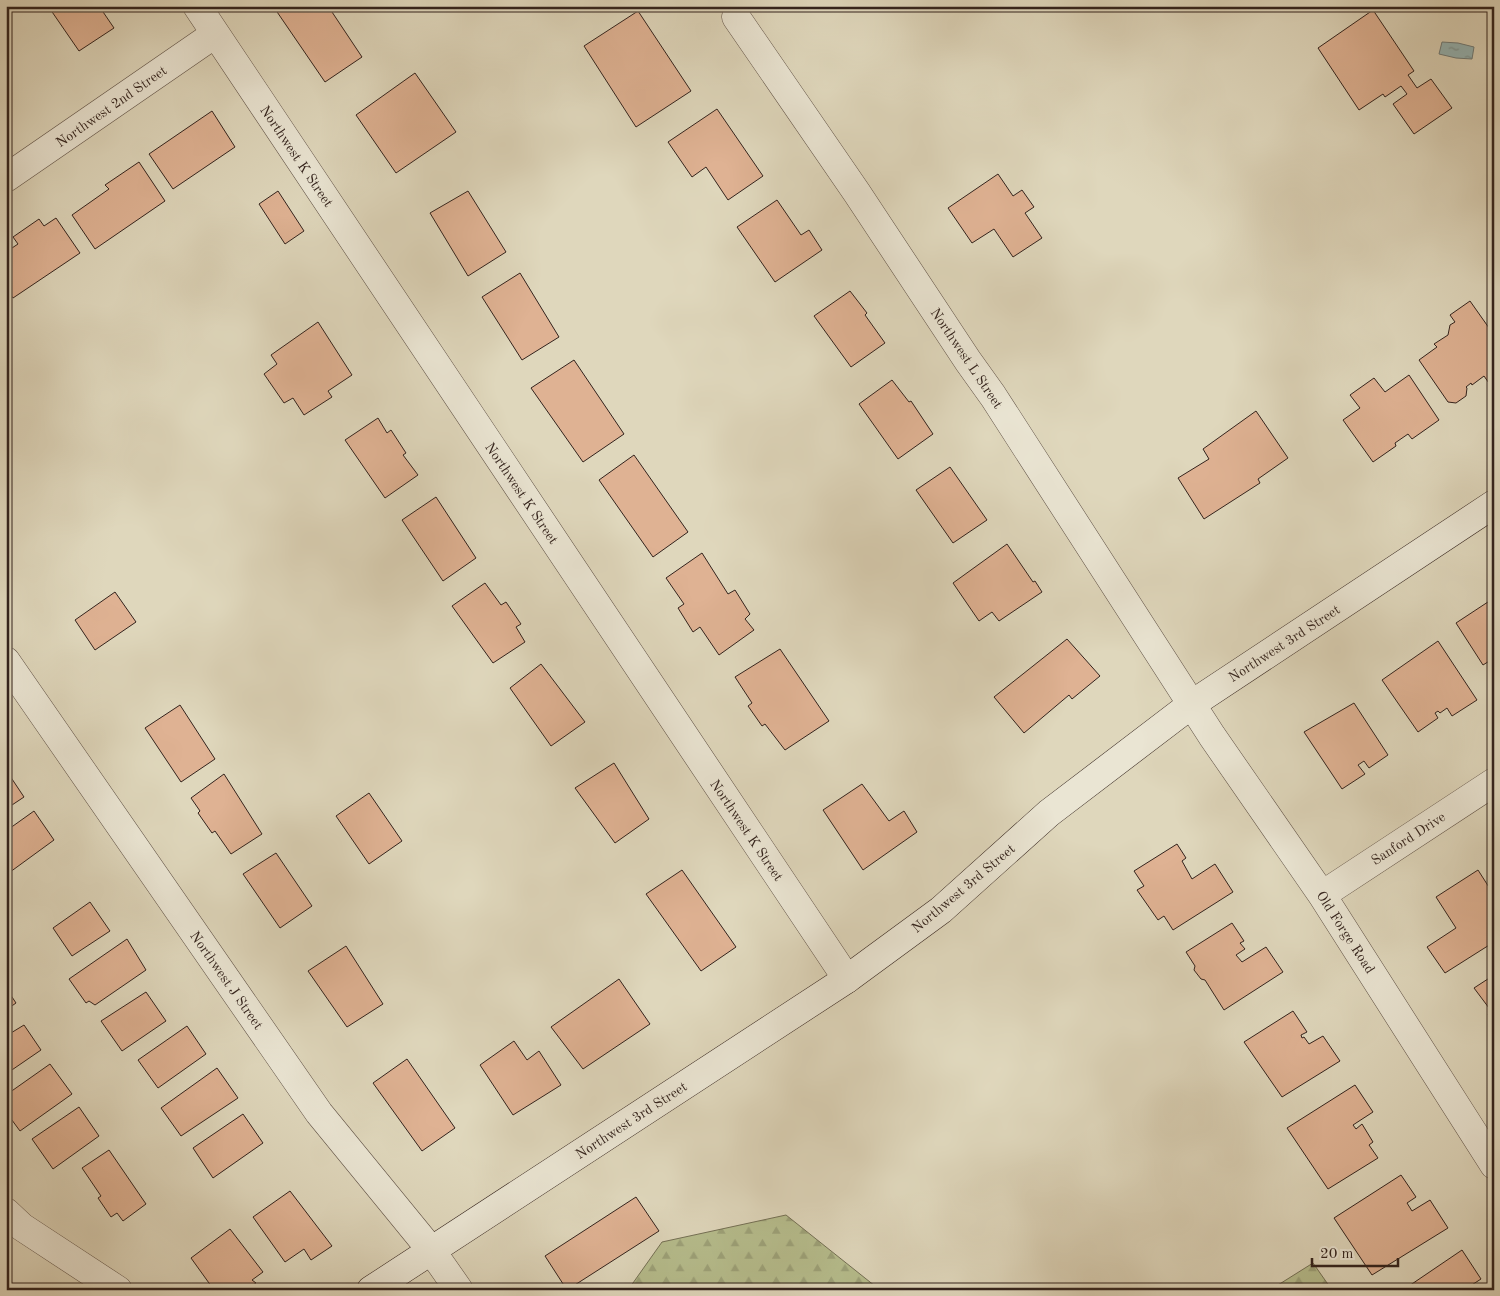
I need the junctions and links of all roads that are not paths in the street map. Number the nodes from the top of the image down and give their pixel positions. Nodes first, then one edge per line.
1 (196, 6) edge
2 (736, 17) dead end
3 (215, 34) junction
4 (6, 178) edge
5 (1494, 504) edge
6 (6, 661) edge
7 (1192, 704) junction
8 (1494, 782) edge
9 (1322, 895) junction
10 (847, 979) junction
11 (1494, 1165) edge
12 (6, 1212) edge
13 (431, 1250) junction
14 (118, 1290) edge
15 (371, 1290) edge
16 (459, 1290) edge

1 - 3 street, Northwest K Street
2 - 7 street, Northwest L Street
3 - 4 street, Northwest 2nd Street
3 - 10 street, Northwest K Street
5 - 7 street, Northwest 3rd Street
6 - 13 street, Northwest J Street
7 - 9 street, Old Forge Road
7 - 10 street, Northwest 3rd Street
8 - 9 street, Sanford Drive
9 - 11 street, Old Forge Road
10 - 13 street, Northwest 3rd Street
12 - 14 street
13 - 15 street, Northwest 3rd Street
13 - 16 street, Northwest J Street

